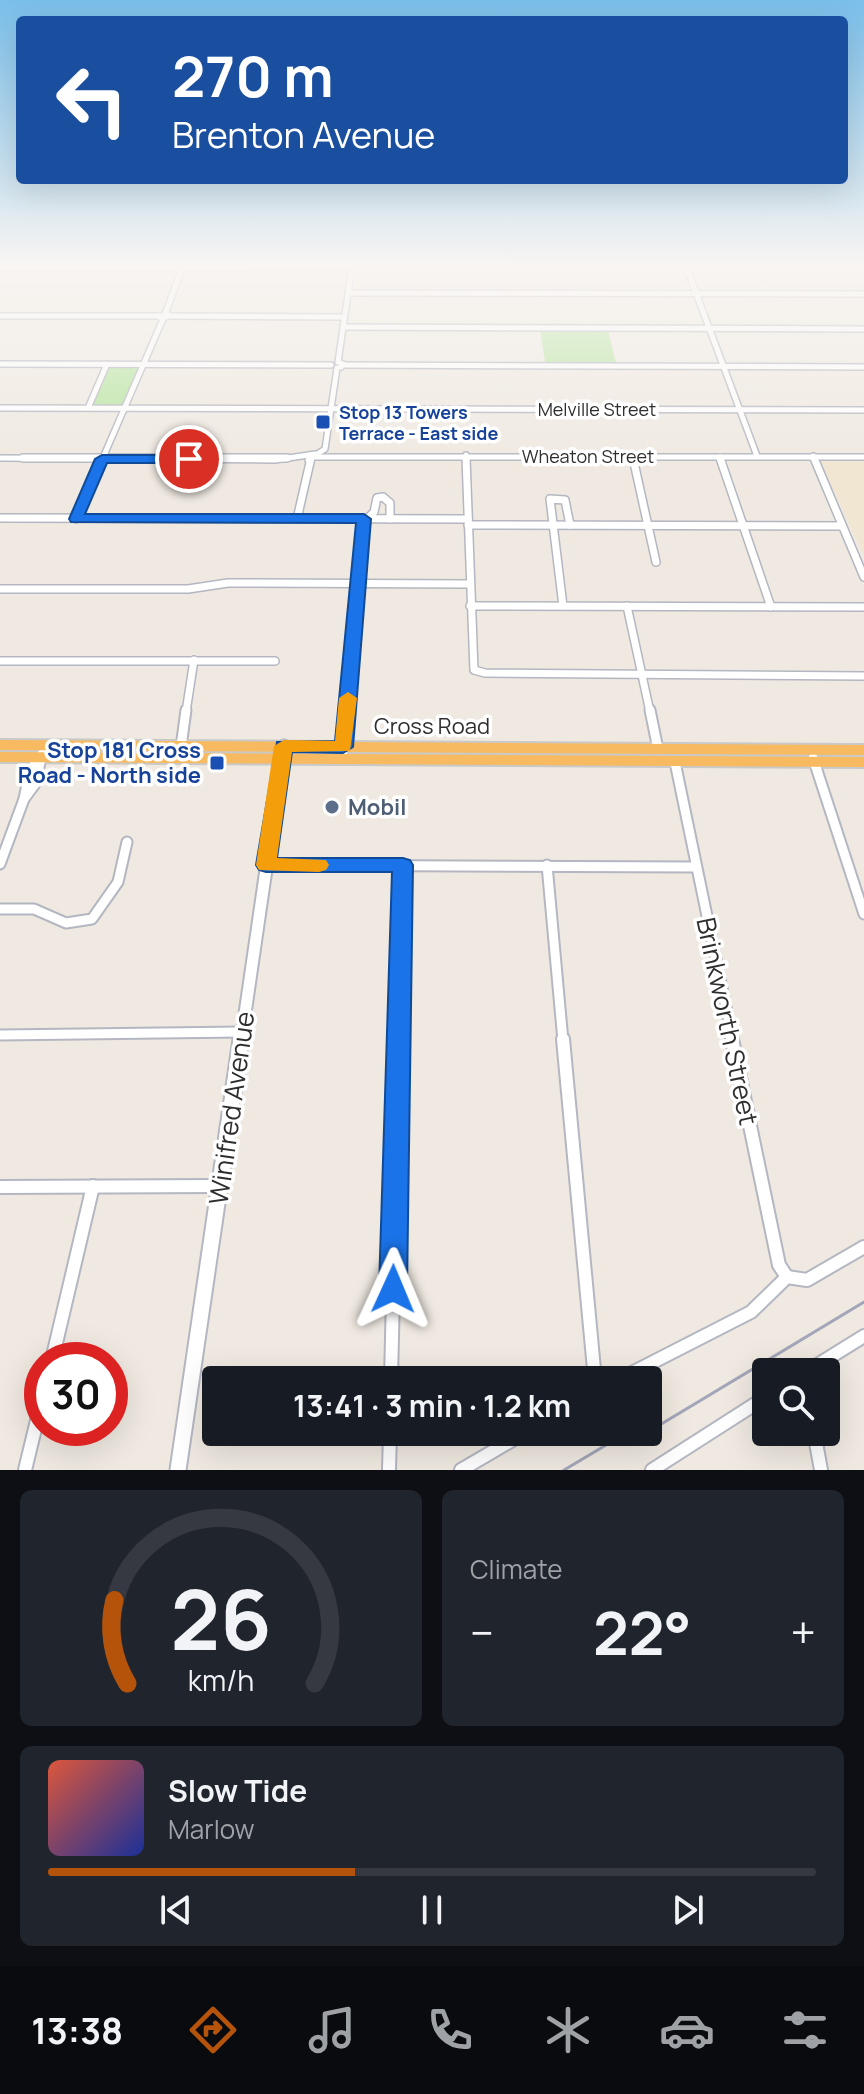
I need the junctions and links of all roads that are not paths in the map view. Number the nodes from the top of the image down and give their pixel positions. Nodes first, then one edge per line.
1 (155, 335) edge
2 (342, 335) edge
3 (711, 335) edge
4 (0, 364) edge
5 (107, 364) junction
6 (141, 365) junction
7 (337, 365) junction
8 (723, 366) junction
9 (864, 367) edge
10 (0, 408) edge
11 (88, 408) junction
12 (123, 408) junction
13 (331, 408) junction
14 (739, 410) junction
15 (864, 410) edge
16 (321, 453) junction
17 (466, 455) junction
18 (633, 456) junction
19 (757, 456) junction
20 (813, 456) junction
21 (312, 457) junction
22 (720, 457) junction
23 (864, 457) edge
24 (0, 458) edge
25 (102, 459) junction
26 (0, 518) edge
27 (76, 519) junction
28 (297, 519) junction
29 (366, 519) junction
30 (390, 519) junction
31 (468, 522) junction
32 (553, 525) junction
33 (570, 525) junction
34 (648, 526) junction
35 (745, 526) junction
36 (841, 526) junction
37 (656, 562) dead end
38 (864, 577) edge
39 (358, 583) junction
40 (469, 584) junction
41 (0, 589) edge
42 (470, 606) junction
43 (563, 606) junction
44 (627, 606) junction
45 (771, 607) junction
46 (864, 607) edge
47 (194, 660) junction
48 (0, 661) edge
49 (275, 661) dead end
50 (642, 673) junction
51 (864, 676) edge
52 (0, 745) edge
53 (181, 747) junction
54 (658, 749) junction
55 (864, 750) edge
56 (43, 751) junction
57 (282, 752) junction
58 (343, 753) junction
59 (588, 755) junction
60 (812, 756) junction
61 (0, 757) edge
62 (675, 762) junction
63 (864, 762) edge
64 (127, 842) dead end
65 (0, 864) edge
66 (266, 865) junction
67 (403, 865) junction
68 (547, 865) junction
69 (696, 867) junction
70 (0, 909) edge
71 (864, 914) edge
72 (241, 1032) junction
73 (0, 1035) edge
74 (93, 1186) junction
75 (219, 1186) junction
76 (0, 1187) edge
77 (864, 1247) edge
78 (787, 1277) junction
79 (864, 1336) edge
80 (56, 1342) edge
81 (829, 1358) edge
82 (391, 1366) edge
83 (591, 1366) edge
84 (645, 1366) edge
85 (752, 1406) edge
86 (31, 1446) edge
87 (390, 1446) edge
88 (502, 1446) edge
89 (817, 1446) edge
90 (25, 1470) edge
91 (178, 1470) edge
92 (389, 1470) edge
93 (461, 1470) edge
94 (652, 1470) edge
95 (821, 1470) edge

1 - 6 street
2 - 7 street
3 - 8 street
4 - 5 street
5 - 6 street
5 - 11 street
6 - 7 street
6 - 12 street
7 - 8 street
7 - 13 street
8 - 9 street
8 - 14 street
10 - 11 street, Melville Street
11 - 12 street, Melville Street
12 - 13 street, Melville Street
12 - 25 street
13 - 14 street, Melville Street
13 - 16 street
14 - 15 street, Melville Street
14 - 19 street
16 - 21 street
16 - 25 street
17 - 18 street, Wheaton Street
17 - 21 street, Wheaton Street
17 - 31 street
18 - 22 street, Wheaton Street
18 - 34 street
19 - 20 street, Wheaton Street
19 - 22 street, Wheaton Street
20 - 23 street, Wheaton Street
20 - 36 street
21 - 28 street
22 - 35 street
24 - 25 street
25 - 27 street
26 - 27 street
27 - 28 street
28 - 29 street
29 - 30 street
29 - 30 street
29 - 39 street
30 - 31 street
31 - 32 street
31 - 40 street
32 - 33 street
32 - 33 street
32 - 43 street
33 - 34 street
34 - 35 street
34 - 37 street
35 - 36 street
35 - 45 street
36 - 38 street
39 - 40 street
39 - 41 street
39 - 58 street
40 - 42 street
42 - 43 street
42 - 50 street
43 - 44 street
44 - 45 street
44 - 50 street
45 - 46 street
47 - 48 street
47 - 49 street
47 - 53 street
50 - 51 street
50 - 54 street
52 - 56 highway, Cross Road
53 - 56 highway, Cross Road
53 - 57 highway, Cross Road
54 - 59 highway, Cross Road
54 - 60 highway, Cross Road
55 - 60 highway, Cross Road
56 - 57 highway, Cross Road
56 - 61 highway, Cross Road
56 - 65 street
57 - 58 highway, Cross Road
57 - 66 street, Winifred Avenue
58 - 59 highway, Cross Road
59 - 62 highway, Cross Road
60 - 62 highway, Cross Road
60 - 63 highway, Cross Road
60 - 71 street
62 - 69 street, Brinkworth Street
64 - 70 street
66 - 67 street
66 - 72 street, Winifred Avenue
67 - 68 street
67 - 82 street
68 - 69 street
68 - 83 street
69 - 78 street, Brinkworth Street
72 - 73 street
72 - 75 street, Winifred Avenue
74 - 75 street
74 - 76 street
74 - 80 street
75 - 91 street, Winifred Avenue
77 - 78 street
78 - 84 street
79 - 81 street
85 - 94 street
86 - 90 street
87 - 92 street
88 - 93 street
89 - 95 street

